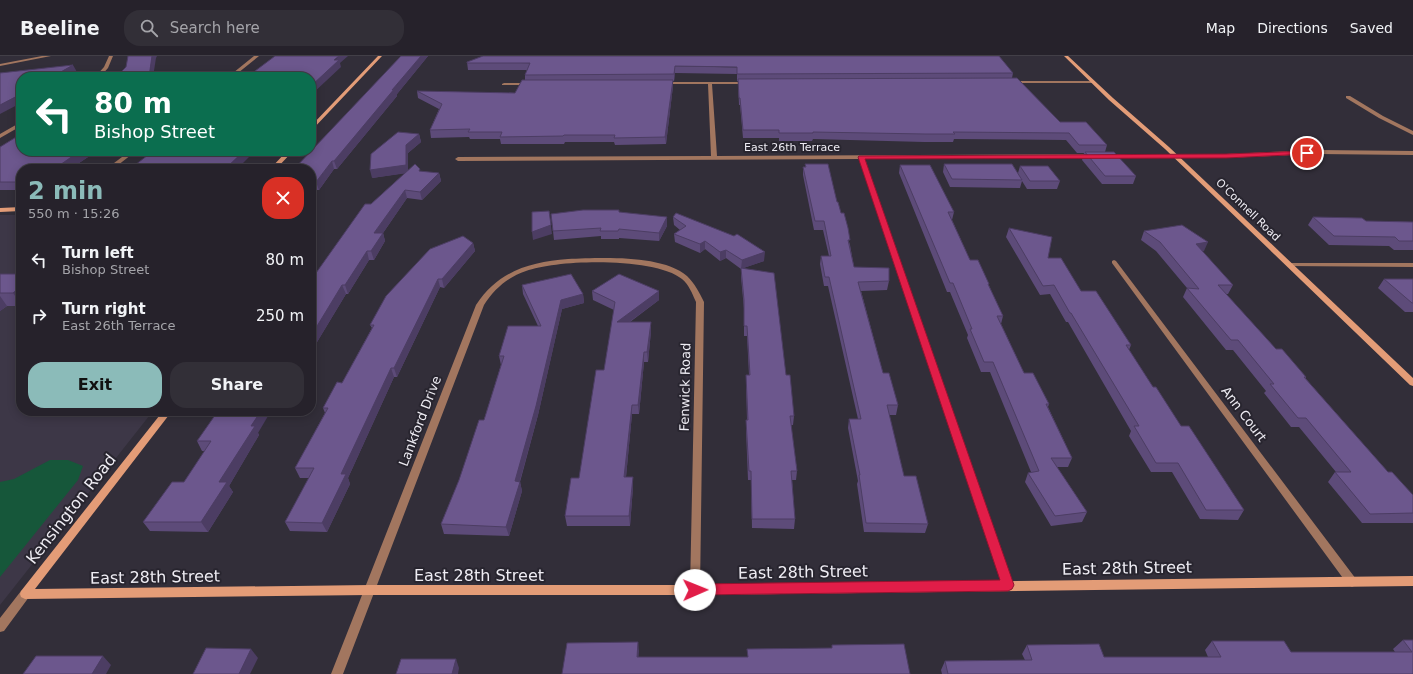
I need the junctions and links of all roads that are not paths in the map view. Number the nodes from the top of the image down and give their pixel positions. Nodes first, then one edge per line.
1 (49, 56) edge
2 (111, 56) edge
3 (257, 56) edge
4 (380, 56) edge
5 (1066, 56) edge
6 (0, 66) edge
7 (102, 72) edge
8 (236, 72) edge
9 (1005, 82) edge
10 (1093, 82) junction
11 (655, 83) edge
12 (710, 83) junction
13 (750, 83) edge
14 (504, 84) dead end
15 (535, 84) edge
16 (1348, 97) dead end
17 (316, 124) edge
18 (16, 127) edge
19 (1413, 133) edge
20 (0, 136) edge
21 (1413, 153) edge
22 (1175, 155) junction
23 (126, 156) edge
24 (285, 156) edge
25 (861, 157) junction
26 (714, 158) junction
27 (458, 159) dead end
28 (116, 164) edge
29 (278, 164) edge
30 (0, 210) edge
31 (16, 210) edge
32 (600, 261) joint
33 (1114, 262) dead end
34 (1289, 265) junction
35 (1413, 265) edge
36 (1413, 384) edge
37 (164, 416) edge
38 (1413, 581) edge
39 (1352, 582) junction
40 (1008, 585) junction
41 (370, 590) junction
42 (695, 590) junction
43 (26, 594) junction
44 (0, 627) edge
45 (337, 674) edge

1 - 6 street
2 - 7 street
3 - 8 street
4 - 17 street
5 - 10 street, O'Connell Road
9 - 10 street
10 - 22 street, O'Connell Road
11 - 12 street
12 - 13 street
12 - 26 street
14 - 15 street
16 - 19 street
18 - 20 street
21 - 22 street, East 26th Terrace
22 - 25 street, East 26th Terrace
22 - 34 street, O'Connell Road
23 - 28 street
24 - 29 street
25 - 26 street, East 26th Terrace
25 - 40 street
26 - 27 street, East 26th Terrace
30 - 31 street
32 - 41 street, Lankford Drive
32 - 42 street, Fenwick Road
33 - 39 street, Ann Court
34 - 35 street
34 - 36 street, O'Connell Road
37 - 43 street, Kensington Road
38 - 39 street, East 28th Street
39 - 40 street, East 28th Street
40 - 42 street, East 28th Street
41 - 42 street, East 28th Street
41 - 43 street, East 28th Street
41 - 45 street, Lankford Drive
43 - 44 street, Kensington Road

